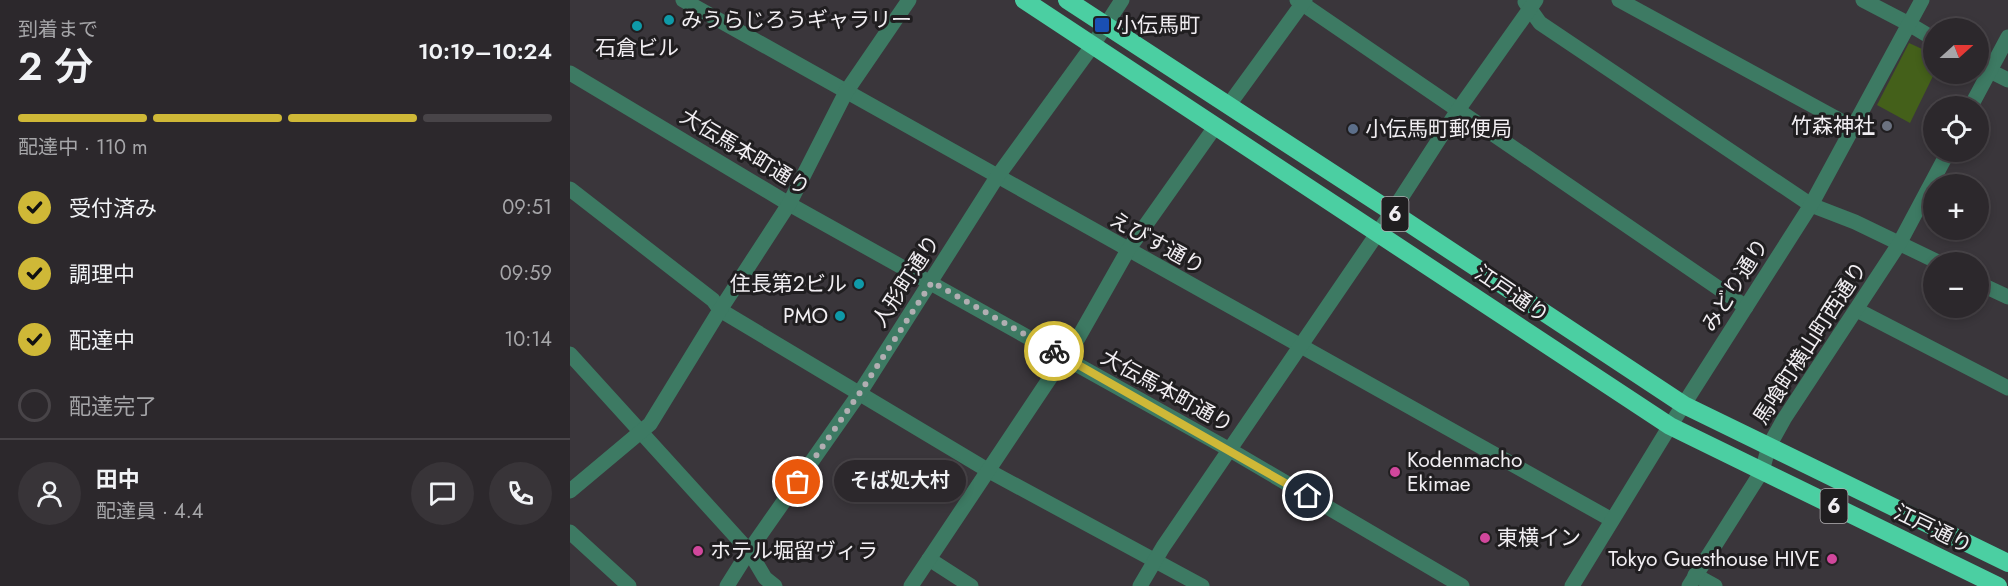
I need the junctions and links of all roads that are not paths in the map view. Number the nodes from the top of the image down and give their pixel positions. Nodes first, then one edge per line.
1 (683, 0) edge
2 (909, 0) edge
3 (1024, 0) edge
4 (1067, 0) edge
5 (1122, 0) edge
6 (1619, 0) edge
7 (1863, 0) edge
8 (1922, 0) edge
9 (1302, 1) edge
10 (1530, 3) edge
11 (1909, 24) junction
12 (1105, 26) junction
13 (1923, 32) edge
14 (2008, 37) edge
15 (1093, 45) junction
16 (1989, 62) edge
17 (1989, 70) edge
18 (570, 73) edge
19 (2008, 80) edge
20 (846, 92) junction
21 (1228, 106) junction
22 (1458, 110) junction
23 (1215, 127) junction
24 (1854, 128) junction
25 (1943, 162) edge
26 (998, 177) junction
27 (570, 189) edge
28 (789, 204) junction
29 (1811, 205) junction
30 (1392, 212) junction
31 (1378, 232) junction
32 (1899, 244) junction
33 (1128, 250) junction
34 (1923, 255) edge
35 (932, 282) junction
36 (1989, 288) edge
37 (2008, 297) edge
38 (1746, 307) junction
39 (720, 310) junction
40 (1857, 310) junction
41 (1300, 347) junction
42 (570, 354) edge
43 (1064, 357) junction
44 (2008, 388) edge
45 (859, 394) junction
46 (1684, 405) junction
47 (1670, 426) junction
48 (642, 433) junction
49 (1769, 446) junction
50 (1230, 450) junction
51 (989, 471) junction
52 (1762, 471) junction
53 (570, 491) edge
54 (1612, 520) junction
55 (570, 532) edge
56 (749, 551) junction
57 (929, 559) junction
58 (1157, 560) junction
59 (2008, 563) edge
60 (1692, 581) edge
61 (629, 586) edge
62 (727, 586) edge
63 (775, 586) edge
64 (911, 586) edge
65 (971, 586) edge
66 (1140, 586) edge
67 (1202, 586) edge
68 (1462, 586) edge
69 (1572, 586) edge
70 (1715, 586) edge
71 (1998, 586) edge

1 - 20 street, えびす通り
2 - 20 street
3 - 15 highway, 江戸通り / 6
4 - 12 highway, 江戸通り / 6
5 - 12 street, 人形町通り
6 - 24 street
7 - 11 street
8 - 11 street, みどり通り
9 - 21 street
9 - 22 street
10 - 22 street
10 - 29 street
11 - 13 street
11 - 24 street, みどり通り
12 - 15 street, 人形町通り
12 - 21 highway, 江戸通り / 6
14 - 16 street
15 - 23 highway, 江戸通り / 6
15 - 26 street, 人形町通り
17 - 19 street
18 - 28 street, 大伝馬本町通り
20 - 26 street, えびす通り
20 - 28 street
21 - 30 highway, 江戸通り / 6
22 - 30 street
22 - 38 street
23 - 31 highway, 江戸通り / 6
23 - 33 street
24 - 29 street, みどり通り
25 - 32 street, 馬喰町横山町西通り
26 - 33 street, えびす通り
26 - 35 street, 人形町通り
27 - 39 street
28 - 35 street, 大伝馬本町通り
28 - 39 street
29 - 32 street
29 - 38 street, みどり通り
30 - 31 street
30 - 46 highway, 江戸通り / 6
31 - 41 street
31 - 47 highway, 江戸通り / 6
32 - 34 street
32 - 40 street, 馬喰町横山町西通り
33 - 41 street, えびす通り
33 - 43 street
35 - 43 street, 大伝馬本町通り
35 - 45 street, 人形町通り
36 - 37 street
38 - 46 street, みどり通り
39 - 45 street
39 - 48 street
40 - 44 street
40 - 49 street, 馬喰町横山町西通り
41 - 50 street
41 - 54 street, えびす通り
42 - 48 street
43 - 50 street, 大伝馬本町通り
43 - 51 street
45 - 51 street
45 - 56 street, 人形町通り
46 - 47 street, みどり通り
46 - 49 highway, 江戸通り / 6
47 - 52 highway, 江戸通り / 6
47 - 54 street, みどり通り
48 - 53 street
48 - 56 street
49 - 52 street, 馬喰町横山町西通り
49 - 59 highway, 江戸通り / 6
50 - 58 street
50 - 68 street, 大伝馬本町通り
51 - 57 street
51 - 58 street
52 - 60 street, 馬喰町横山町西通り
52 - 71 highway, 江戸通り / 6
54 - 69 street, みどり通り
55 - 61 street
56 - 62 street, 人形町通り
56 - 63 street
57 - 64 street
57 - 65 street
58 - 66 street
58 - 67 street
60 - 70 street

